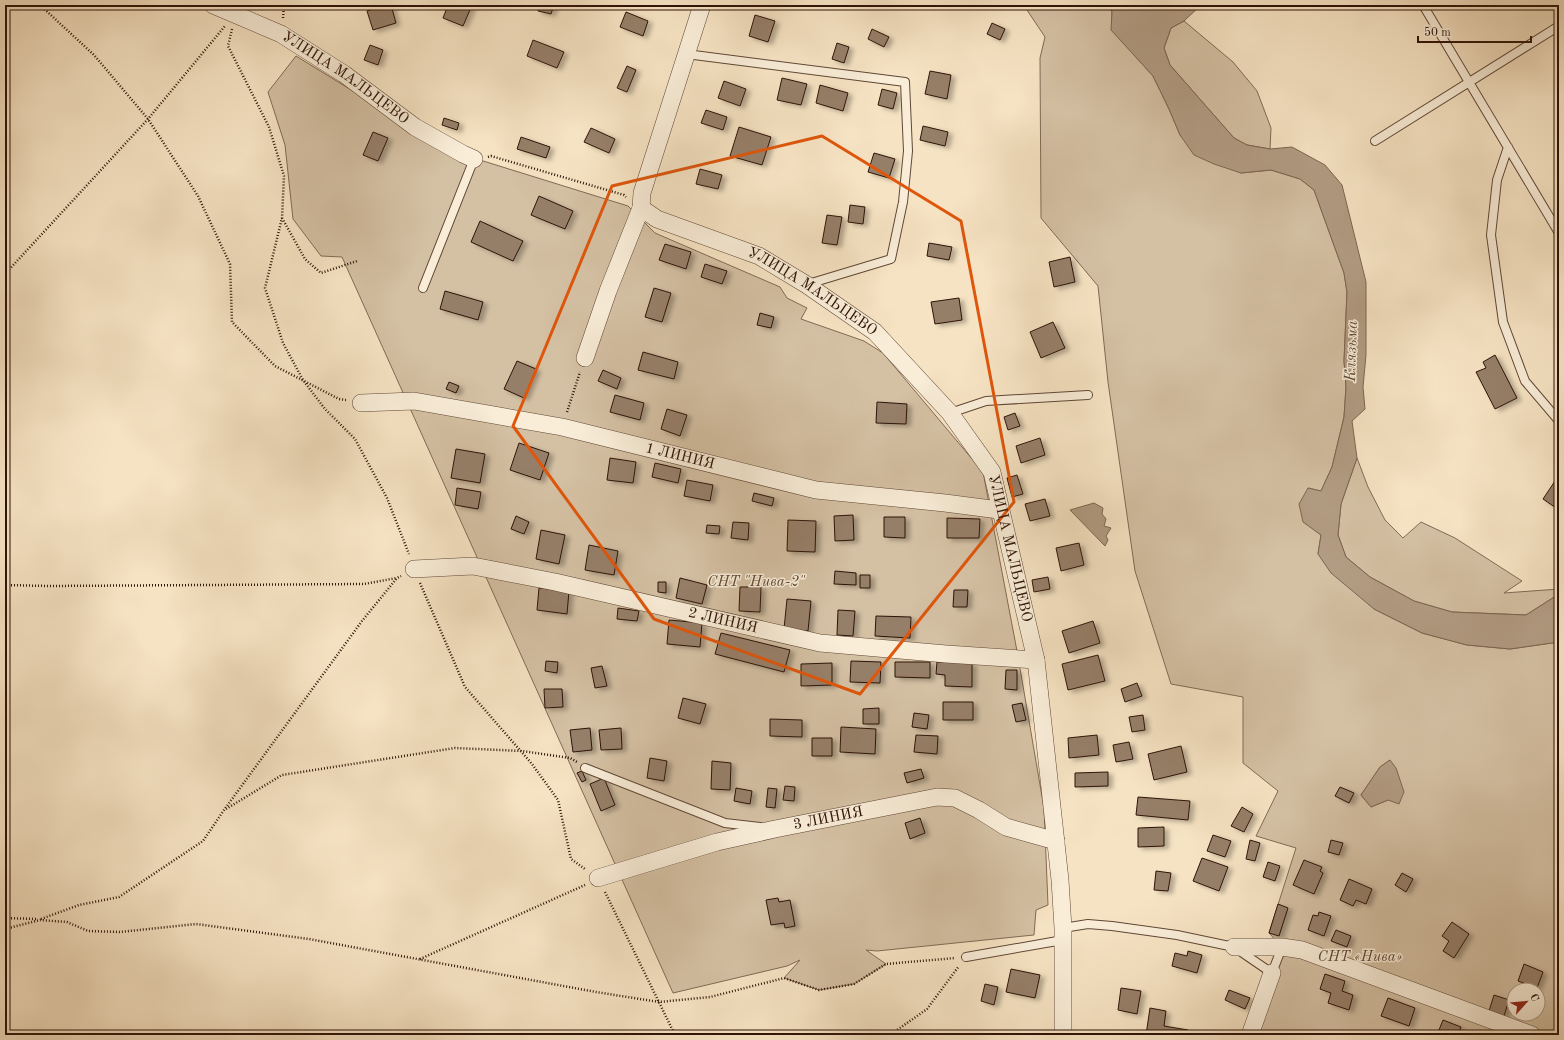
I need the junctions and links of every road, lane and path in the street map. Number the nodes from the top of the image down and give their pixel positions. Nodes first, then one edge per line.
1 (40, 5) edge
2 (213, 5) edge
3 (702, 5) edge
4 (1423, 5) edge
5 (234, 15) junction
6 (1559, 26) edge
7 (228, 46) dead end
8 (686, 54) junction
9 (1470, 82) junction
10 (148, 119) junction
11 (1375, 141) dead end
12 (1508, 147) junction
13 (474, 159) junction
14 (641, 208) junction
15 (282, 218) junction
16 (1559, 233) edge
17 (358, 261) dead end
18 (5, 274) edge
19 (807, 284) junction
20 (423, 288) dead end
21 (585, 358) joint
22 (303, 380) junction
23 (1088, 395) dead end
24 (361, 403) joint
25 (950, 413) junction
26 (1559, 421) edge
27 (562, 427) junction
28 (1000, 510) junction
29 (414, 569) junction
30 (397, 578) junction
31 (5, 585) edge
32 (1036, 660) junction
33 (522, 751) junction
34 (586, 768) joint
35 (224, 810) junction
36 (775, 829) junction
37 (1056, 841) junction
38 (598, 878) junction
39 (5, 918) edge
40 (40, 920) junction
41 (5, 929) edge
42 (1063, 934) junction
43 (1234, 947) junction
44 (1282, 947) junction
45 (966, 957) junction
46 (420, 959) junction
47 (1272, 973) junction
48 (659, 1002) junction
49 (675, 1035) edge
50 (890, 1035) edge
51 (1063, 1035) edge
52 (1250, 1035) edge
53 (1532, 1035) edge

1 - 10 path
2 - 5 street, УЛИЦА МАЛЬЦЕВО
3 - 8 street
4 - 9 lane
5 - 10 path
5 - 13 street, УЛИЦА МАЛЬЦЕВО
6 - 9 lane
7 - 15 path
8 - 14 street
8 - 19 lane
9 - 11 lane
9 - 12 lane
10 - 18 path
10 - 22 path
12 - 16 lane
12 - 26 lane
13 - 14 path
13 - 20 lane
14 - 19 street, УЛИЦА МАЛЬЦЕВО
14 - 21 street
15 - 17 path
15 - 22 path
19 - 25 street, УЛИЦА МАЛЬЦЕВО
21 - 27 path
22 - 24 path
22 - 29 path
23 - 25 lane
24 - 27 street, 1 ЛИНИЯ
25 - 28 street, УЛИЦА МАЛЬЦЕВО
27 - 28 street, 1 ЛИНИЯ
28 - 32 street, УЛИЦА МАЛЬЦЕВО
29 - 30 path
29 - 32 street, 2 ЛИНИЯ
29 - 33 path
30 - 31 path
30 - 35 path
32 - 37 street, УЛИЦА МАЛЬЦЕВО
33 - 34 path
33 - 35 path
33 - 38 path
34 - 36 lane
35 - 40 path
36 - 37 street, 3 ЛИНИЯ
36 - 38 street, 3 ЛИНИЯ
37 - 42 street, УЛИЦА МАЛЬЦЕВО
38 - 46 path
38 - 48 path
39 - 40 path
40 - 41 path
40 - 46 path
42 - 43 lane
42 - 45 lane
42 - 51 street, УЛИЦА МАЛЬЦЕВО
43 - 44 street
43 - 47 lane
44 - 47 lane
44 - 53 street
45 - 48 path
45 - 50 path
46 - 48 path
47 - 52 street
48 - 49 path

